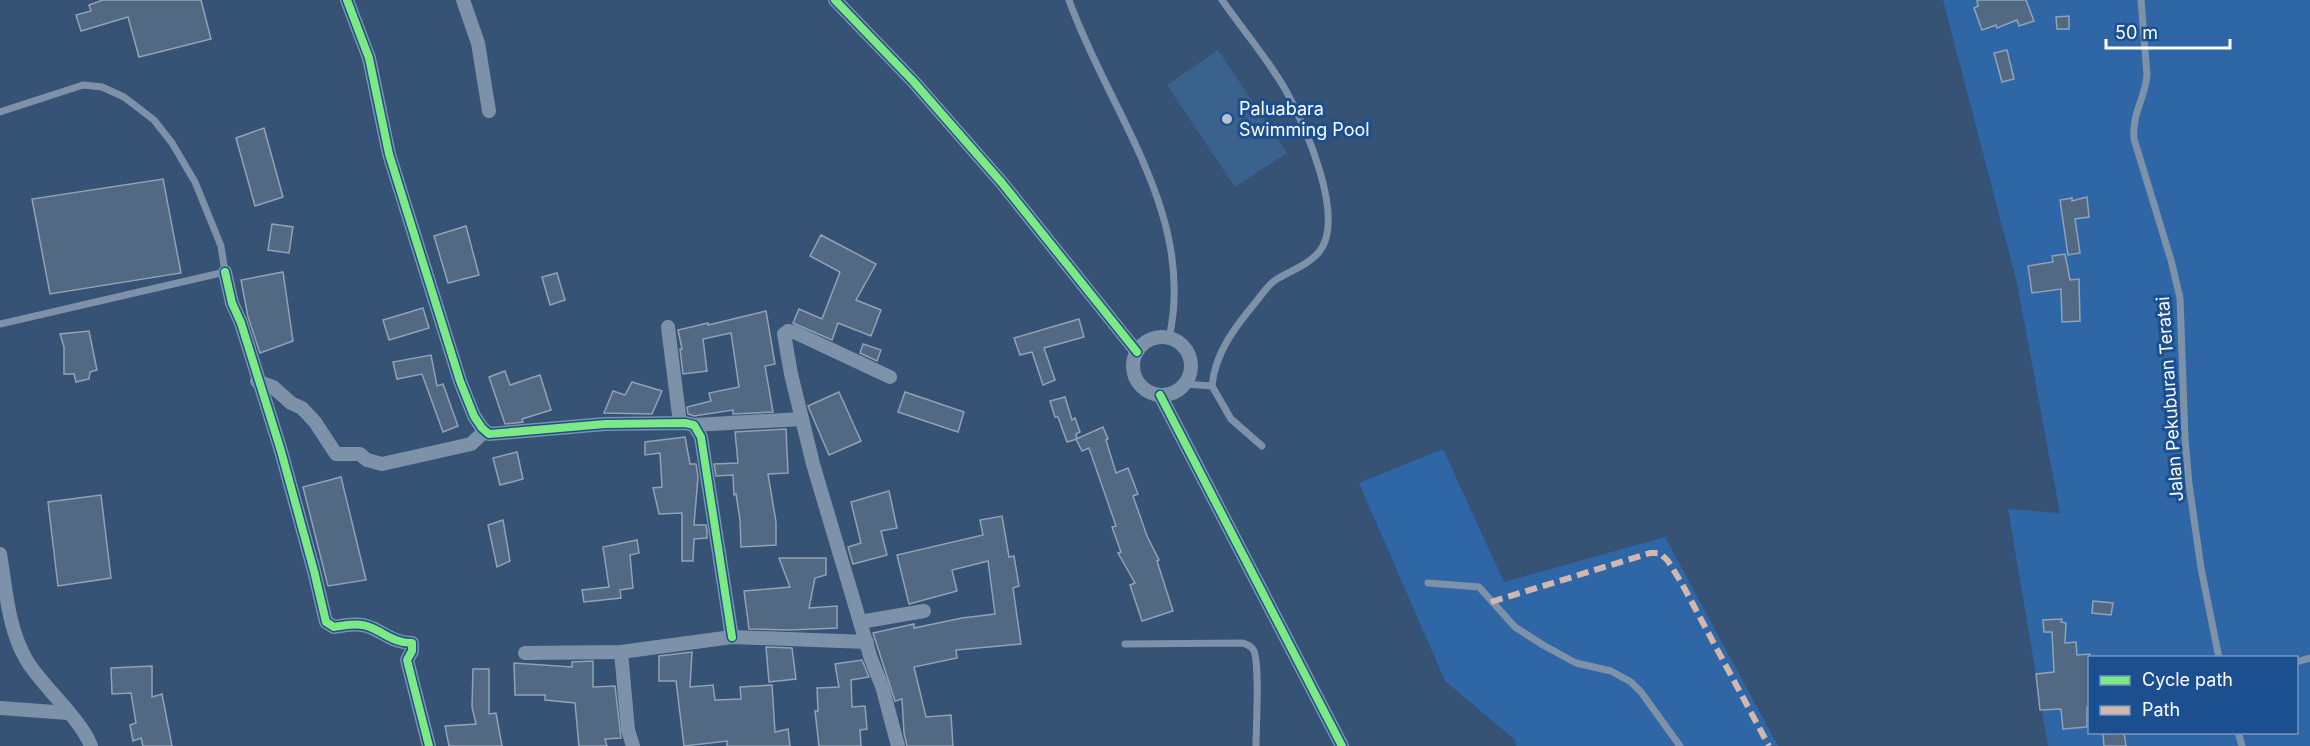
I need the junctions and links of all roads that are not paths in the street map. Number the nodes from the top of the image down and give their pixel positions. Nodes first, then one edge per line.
1 (346, 0) edge
2 (463, 0) edge
3 (835, 0) edge
4 (1069, 0) edge
5 (1222, 0) edge
6 (2141, 0) edge
7 (489, 111) dead end
8 (0, 112) edge
9 (225, 272) junction
10 (0, 324) edge
11 (668, 327) dead end
12 (1169, 338) junction
13 (1137, 352) junction
14 (890, 377) dead end
15 (257, 381) junction
16 (1185, 384) junction
17 (1212, 386) junction
18 (1160, 395) junction
19 (802, 418) junction
20 (680, 423) junction
21 (694, 425) junction
22 (485, 431) junction
23 (1262, 446) dead end
24 (0, 554) edge
25 (1428, 583) dead end
26 (924, 611) dead end
27 (860, 622) junction
28 (732, 637) junction
29 (867, 642) junction
30 (1125, 644) dead end
31 (621, 652) junction
32 (525, 653) dead end
33 (2219, 656) edge
34 (0, 708) edge
35 (68, 713) junction
36 (91, 746) edge
37 (429, 746) edge
38 (633, 746) edge
39 (898, 746) edge
40 (1256, 746) edge
41 (1342, 746) edge
42 (1680, 746) edge

1 - 22 street
2 - 7 street
3 - 13 street
4 - 12 lane
5 - 17 lane
6 - 33 lane, Jalan Pekuburan Teratai
8 - 9 lane
9 - 10 lane
9 - 15 street
11 - 20 street
12 - 13 street
12 - 16 street
13 - 18 street
14 - 19 street
15 - 22 street
15 - 37 street
16 - 17 lane
16 - 18 street
17 - 23 lane
18 - 41 street
19 - 21 street
19 - 27 street
20 - 21 street
20 - 22 street
21 - 28 street
24 - 35 street
25 - 42 lane
26 - 27 street
27 - 29 street
28 - 29 street
28 - 31 street
29 - 39 street
30 - 40 lane
31 - 32 street
31 - 38 street
34 - 35 street
35 - 36 street

